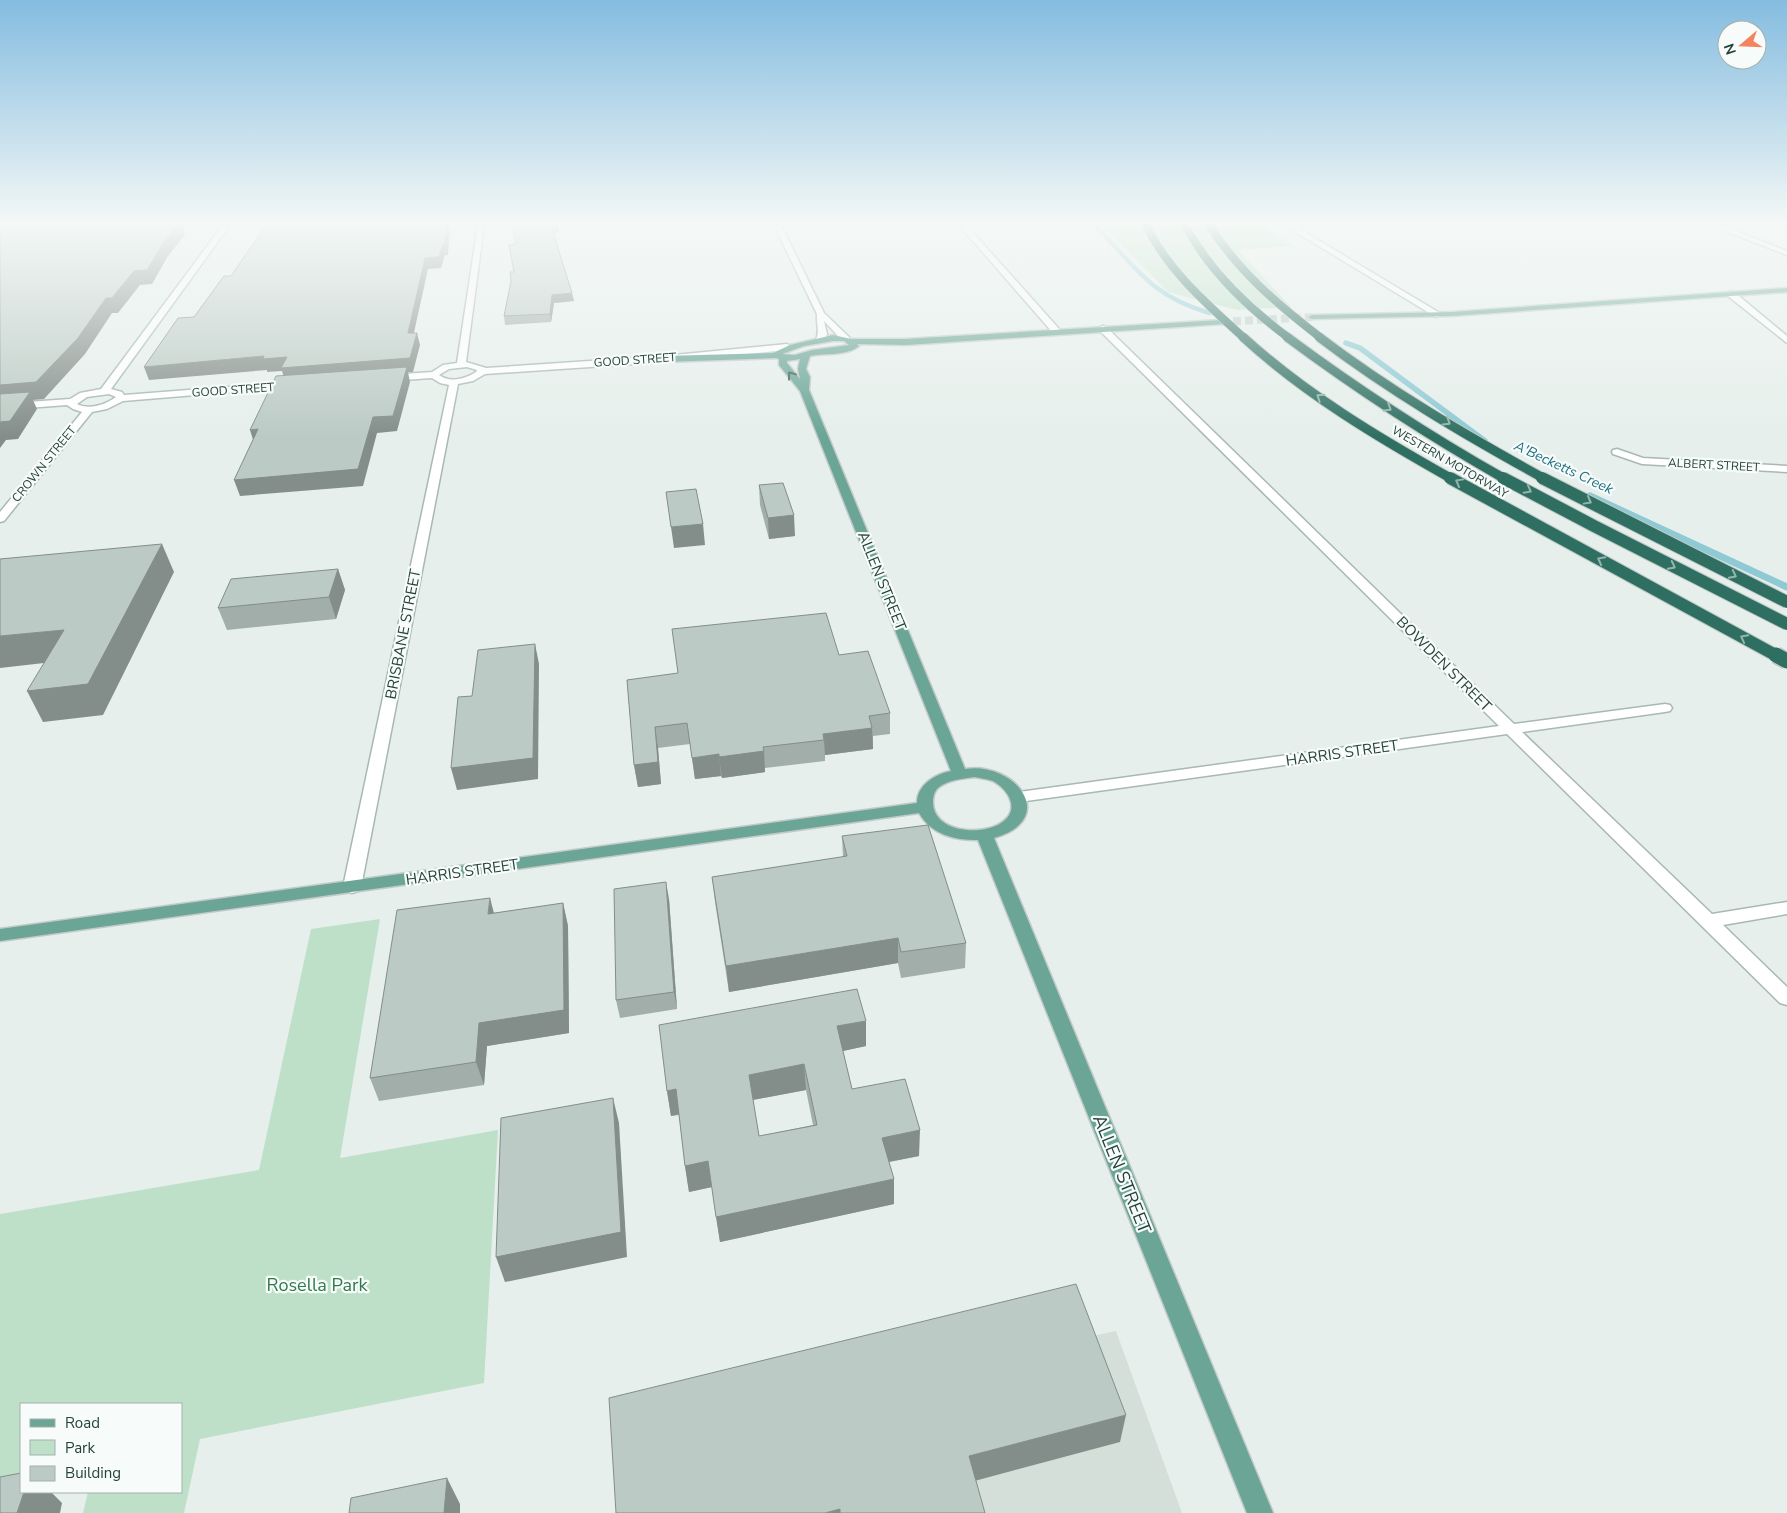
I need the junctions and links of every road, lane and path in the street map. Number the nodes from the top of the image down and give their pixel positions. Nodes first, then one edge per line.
1 (175, 296) edge
2 (471, 296) edge
3 (812, 296) edge
4 (1025, 296) edge
5 (1198, 296) edge
6 (1240, 296) edge
7 (1270, 296) edge
8 (1406, 296) edge
9 (1708, 296) edge
10 (1732, 296) edge
11 (821, 314) junction
12 (1439, 315) junction
13 (1312, 316) tunnel mouth
14 (1220, 322) tunnel mouth
15 (1102, 329) junction
16 (1057, 332) junction
17 (820, 340) junction
18 (1787, 340) edge
19 (848, 343) junction
20 (788, 347) junction
21 (806, 355) junction
22 (781, 356) junction
23 (664, 358) junction
24 (461, 364) junction
25 (482, 371) junction
26 (434, 375) junction
27 (376, 379) edge
28 (454, 382) junction
29 (297, 385) edge
30 (804, 390) junction
31 (104, 392) junction
32 (121, 398) junction
33 (72, 402) junction
34 (0, 407) edge
35 (88, 409) junction
36 (1618, 452) dead end
37 (1642, 461) junction
38 (1631, 468) dead end
39 (1787, 469) edge
40 (0, 519) edge
41 (1787, 602) edge
42 (1787, 624) edge
43 (1787, 661) edge
44 (1665, 708) dead end
45 (1511, 730) junction
46 (959, 773) junction
47 (1019, 797) junction
48 (923, 807) junction
49 (984, 834) junction
50 (352, 887) junction
51 (1787, 908) edge
52 (1709, 921) junction
53 (0, 935) edge
54 (1787, 998) edge
55 (1260, 1513) edge

1 - 31 street
2 - 24 street
3 - 11 street
4 - 16 street
43 -> 5 highway, WESTERN MOTORWAY, bridge
6 -> 42 highway, WESTERN MOTORWAY, bridge
7 -> 41 highway, bridge
8 - 12 street
9 - 12 main road
10 - 18 street
11 - 17 street
11 - 19 street
12 - 13 main road
14 - 15 main road
15 - 16 main road
15 - 45 street, BOWDEN STREET
16 - 19 main road
17 - 19 main road
17 - 20 main road
19 - 21 main road
20 - 22 main road
20 - 23 street, GOOD STREET
21 - 22 main road
21 - 30 main road, ALLEN STREET
22 - 23 main road
30 -> 22 main road, ALLEN STREET
23 - 25 street, GOOD STREET
24 - 25 street
24 - 26 street
25 - 28 street
26 - 27 street
26 - 28 street
28 - 50 street, BRISBANE STREET
29 - 32 street, GOOD STREET
30 - 46 main road, ALLEN STREET
31 - 32 street
31 - 33 street
32 - 35 street
33 - 34 street
33 - 35 street
35 - 40 street, CROWN STREET
36 - 37 street, ALBERT STREET
37 - 38 street
37 - 39 street, ALBERT STREET
44 - 45 street, HARRIS STREET
45 - 47 street, HARRIS STREET
45 - 52 street, BOWDEN STREET
46 - 47 main road
46 - 48 main road
47 - 49 main road
48 - 49 main road
48 - 50 main road, HARRIS STREET
49 - 55 main road, ALLEN STREET
50 - 53 main road, HARRIS STREET
51 - 52 street
52 - 54 street, BOWDEN STREET

